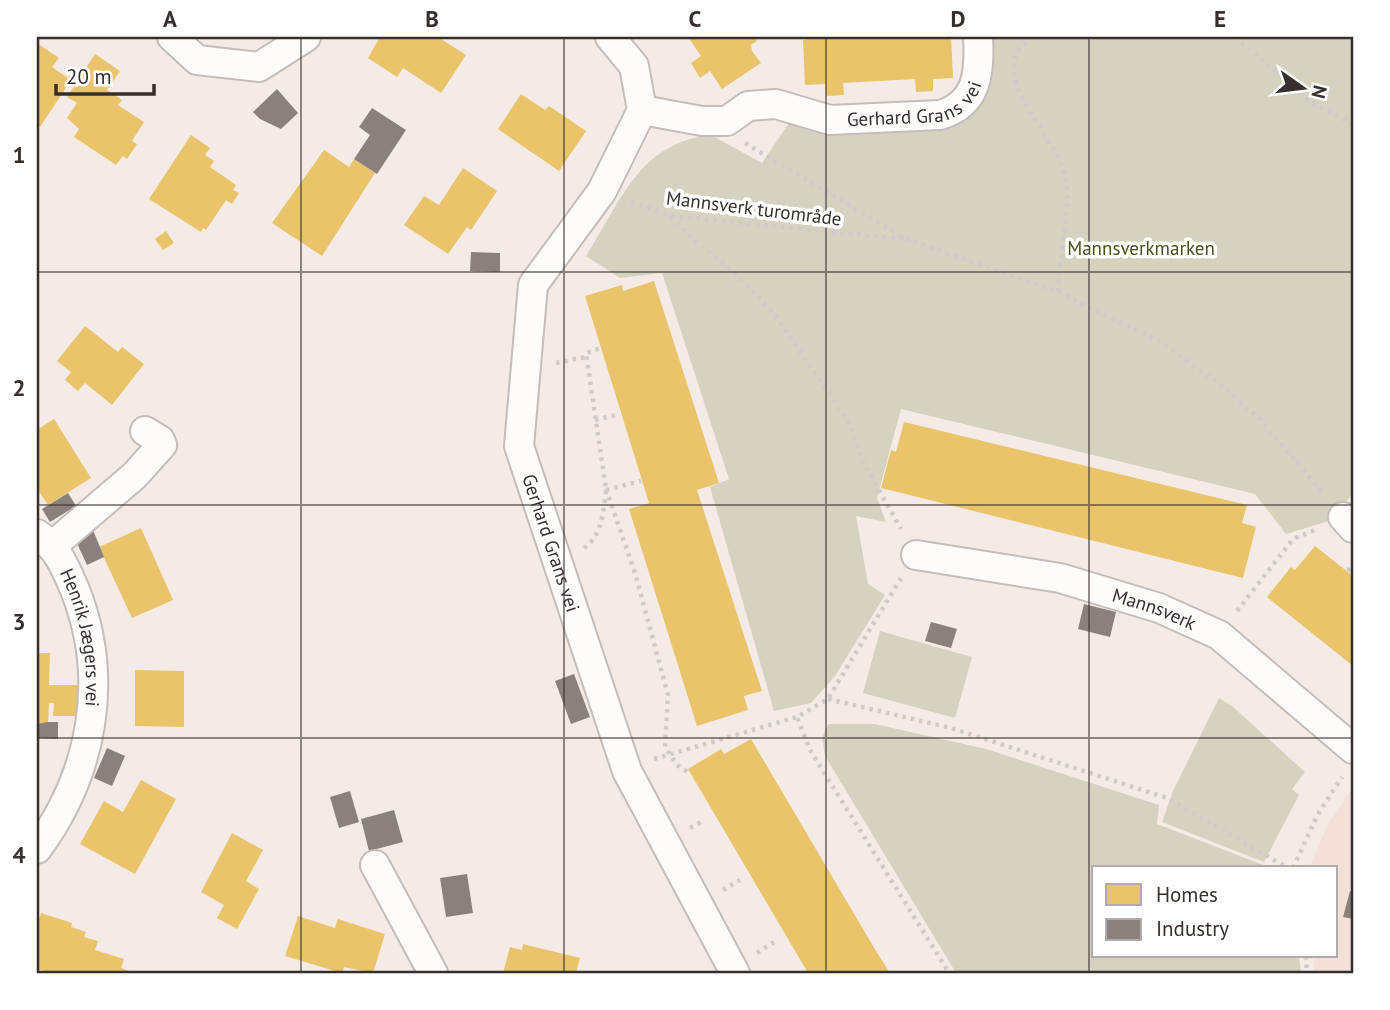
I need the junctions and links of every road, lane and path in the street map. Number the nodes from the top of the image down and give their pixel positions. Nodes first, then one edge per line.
1 (172, 37) edge
2 (306, 37) edge
3 (610, 37) edge
4 (978, 37) edge
5 (1033, 37) edge
6 (1235, 37) edge
7 (642, 110) junction
8 (727, 121) junction
9 (1353, 124) edge
10 (602, 191) junction
11 (671, 216) junction
12 (906, 239) junction
13 (1058, 292) junction
14 (601, 348) dead end
15 (586, 357) junction
16 (549, 364) dead end
17 (620, 414) dead end
18 (595, 420) junction
19 (145, 431) dead end
20 (641, 481) dead end
21 (606, 490) junction
22 (1348, 523) edge
23 (44, 540) edge
24 (916, 555) junction
25 (558, 560) junction
26 (1353, 564) edge
27 (1348, 571) dead end
28 (1219, 635) junction
29 (828, 699) junction
30 (797, 717) junction
31 (668, 753) junction
32 (1350, 759) edge
33 (627, 771) junction
34 (689, 773) dead end
35 (37, 849) edge
36 (375, 865) dead end
37 (1286, 866) edge
38 (1291, 866) edge
39 (433, 973) edge
40 (735, 973) edge
41 (948, 973) edge

1 - 2 street
3 - 7 street
4 - 8 street, Gerhard Grans vei
5 - 13 path
6 - 9 path
7 - 8 street
7 - 10 street, Gerhard Grans vei
8 - 12 path
10 - 11 path, Mannsverk turområde
10 - 25 street, Gerhard Grans vei
11 - 12 path, Mannsverk turområde
11 - 24 path
12 - 13 path
13 - 22 path
14 - 15 path
15 - 16 path
15 - 18 path
17 - 18 path
18 - 21 path
19 - 23 street, Henrik Jægers vei
20 - 21 path
21 - 25 path
21 - 31 path
22 - 28 path
23 - 35 street, Henrik Jægers vei
24 - 28 street, Mannsverk
24 - 29 path
25 - 33 street, Gerhard Grans vei
26 - 27 path
28 - 32 street, Mannsverk
29 - 30 path
29 - 37 path
30 - 31 path
30 - 41 path
31 - 33 path
31 - 34 path
32 - 38 path
33 - 40 street, Gerhard Grans vei
36 - 39 street

